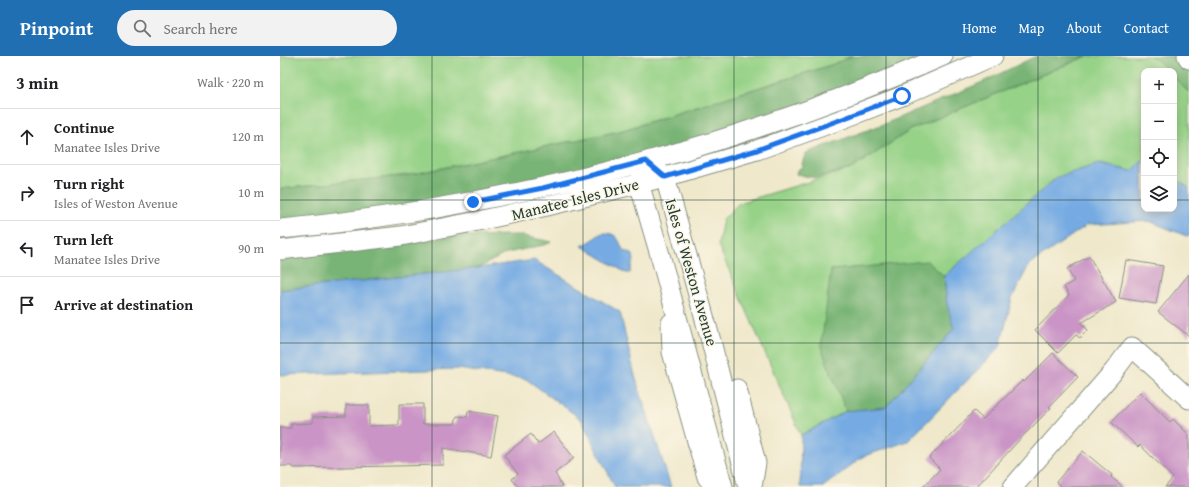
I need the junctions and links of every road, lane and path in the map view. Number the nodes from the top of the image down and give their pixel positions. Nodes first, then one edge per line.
1 (943, 56) edge
2 (994, 56) edge
3 (1187, 56) edge
4 (1189, 59) edge
5 (646, 161) junction
6 (665, 177) junction
7 (639, 183) junction
8 (280, 229) edge
9 (280, 250) edge
10 (697, 293) junction
11 (672, 298) junction
12 (711, 341) junction
13 (685, 347) junction
14 (1189, 399) edge
15 (742, 436) junction
16 (712, 444) junction
17 (1017, 486) edge
18 (715, 487) edge
19 (723, 487) edge
20 (748, 487) edge
21 (752, 487) edge

1 - 5 street, Manatee Isles Drive
2 - 6 street, Manatee Isles Drive
3 - 4 street
5 - 6 street, Isles of Weston Avenue
5 - 7 street
5 - 8 street, Manatee Isles Drive
6 - 7 street, Manatee Isles Drive
6 - 10 street, Isles of Weston Avenue
7 - 9 street, Manatee Isles Drive
7 - 11 street, Isles of Weston Avenue
10 - 12 street, Isles of Weston Avenue
10 - 15 street
11 - 13 street, Isles of Weston Avenue
11 - 18 street
12 - 13 street
12 - 15 street, Isles of Weston Avenue
13 - 16 street, Isles of Weston Avenue
14 - 17 street
15 - 16 street
15 - 20 street, Isles of Weston Avenue
15 - 21 street
16 - 19 street, Isles of Weston Avenue

